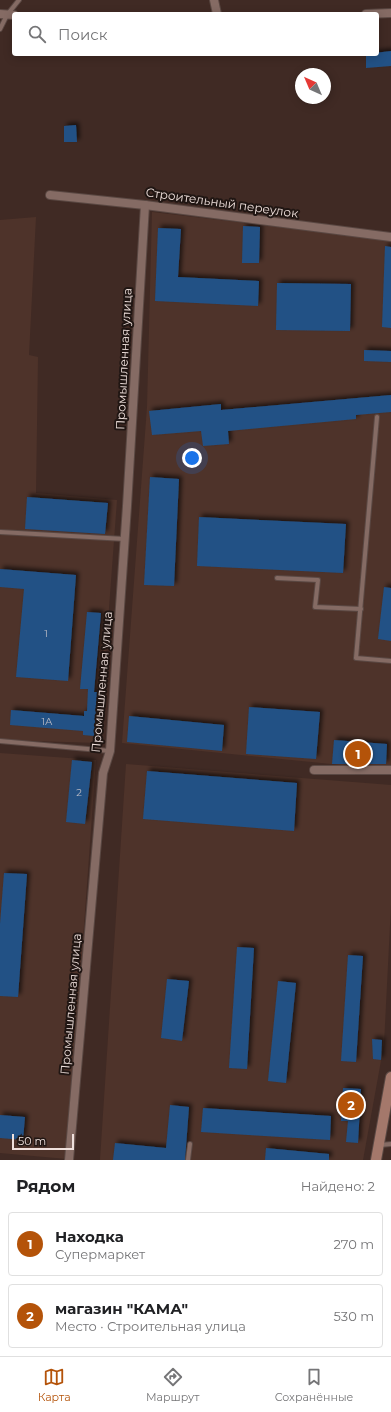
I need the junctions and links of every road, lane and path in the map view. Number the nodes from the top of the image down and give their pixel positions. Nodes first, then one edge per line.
1 (18, 0) edge
2 (214, 0) edge
3 (217, 12) edge
4 (379, 13) edge
5 (391, 13) edge
6 (7, 14) edge
7 (0, 29) edge
8 (50, 195) dead end
9 (145, 205) junction
10 (391, 238) edge
11 (377, 417) dead end
12 (0, 532) edge
13 (125, 539) junction
14 (276, 578) dead end
15 (361, 609) junction
16 (391, 661) edge
17 (0, 741) edge
18 (110, 751) junction
19 (314, 770) dead end
20 (391, 770) edge
21 (391, 1077) edge
22 (190, 1144) dead end
23 (391, 1144) edge
24 (380, 1145) junction
25 (69, 1160) edge
26 (188, 1160) edge
27 (376, 1160) edge

1 - 6 lane
2 - 3 street
4 - 5 street
6 - 7 lane
8 - 9 street, Строительный переулок
9 - 10 street, Строительный переулок
9 - 13 street, Промышленная улица
11 - 15 lane
12 - 13 lane
13 - 18 street, Промышленная улица
14 - 15 lane
15 - 16 lane
17 - 18 lane
18 - 25 street, Промышленная улица
19 - 20 street
21 - 24 main road
22 - 26 lane
23 - 24 lane
24 - 27 main road

